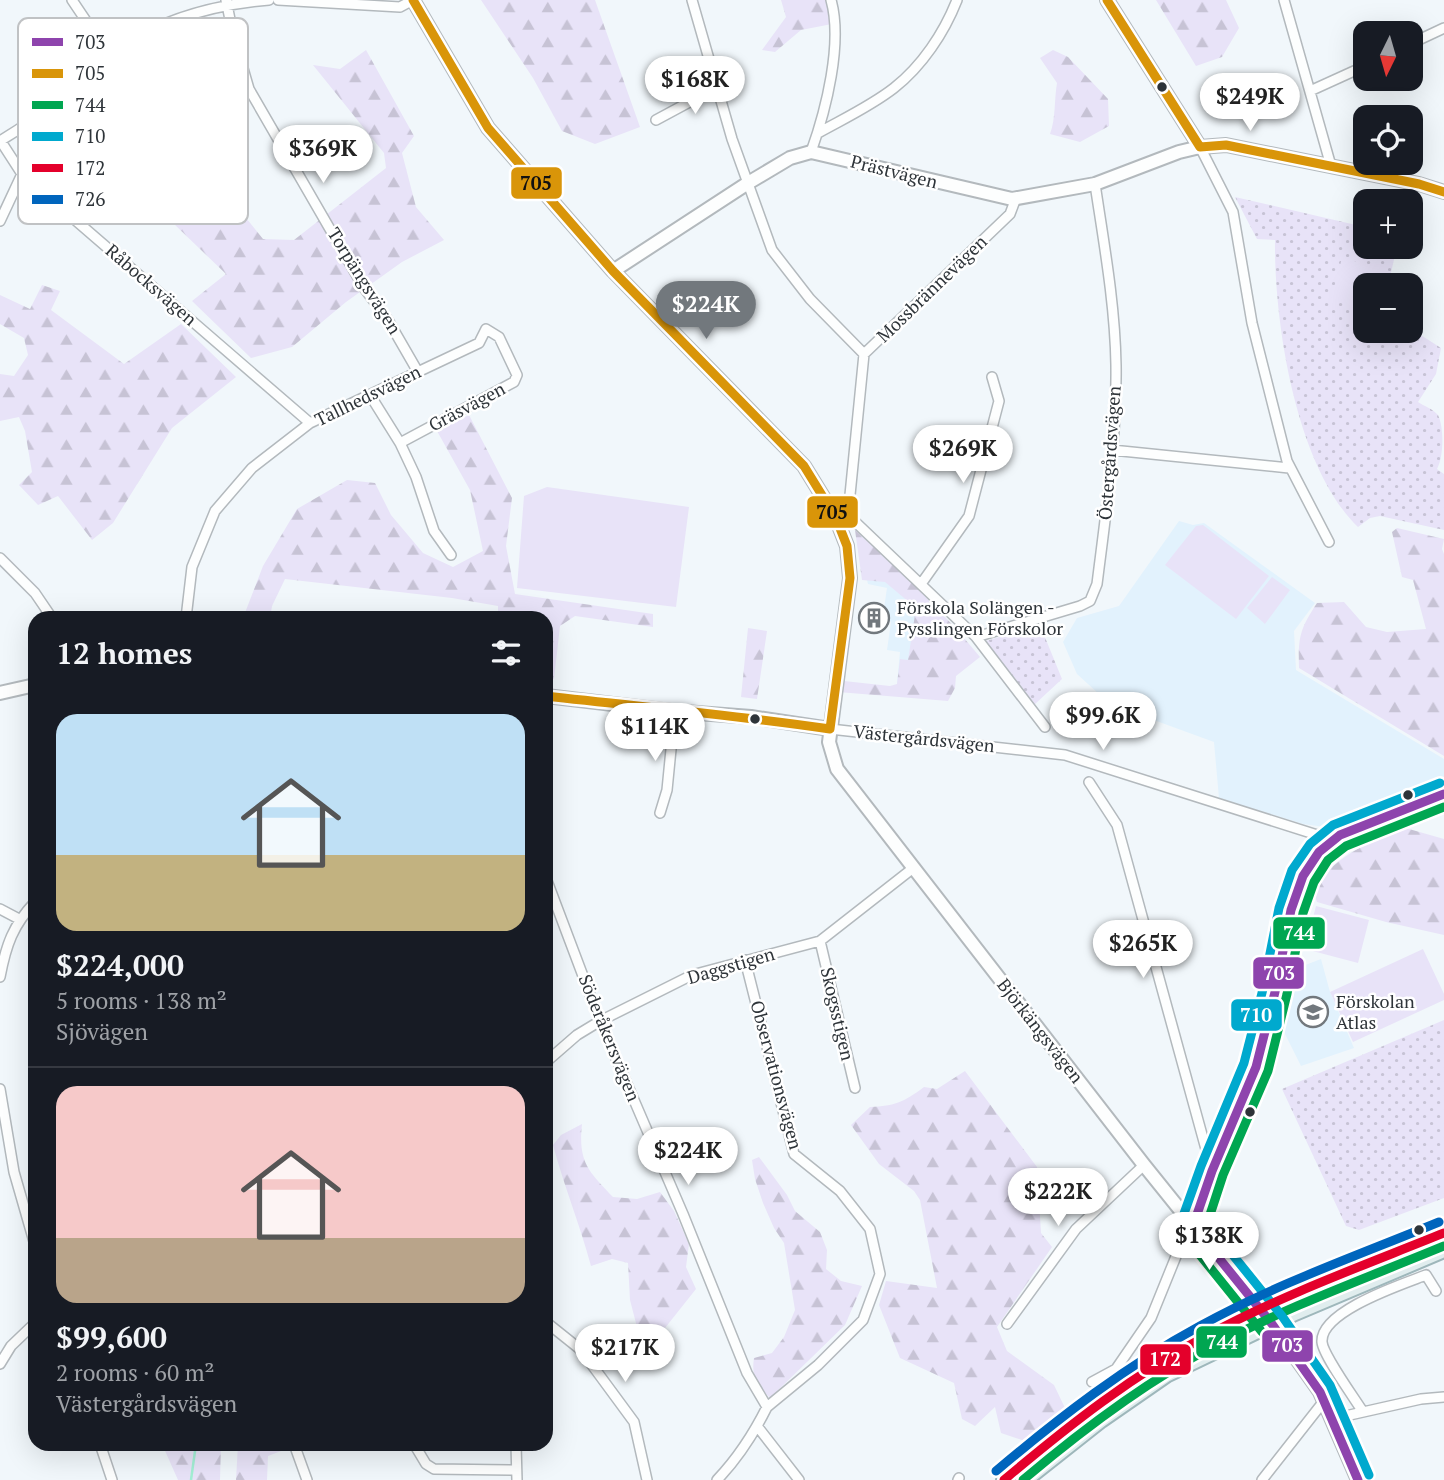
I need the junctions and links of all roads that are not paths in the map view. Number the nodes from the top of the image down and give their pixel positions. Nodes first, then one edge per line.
1 (72, 0) edge
2 (269, 0) edge
3 (278, 0) edge
4 (413, 0) edge
5 (692, 0) edge
6 (831, 0) edge
7 (957, 0) edge
8 (1107, 0) edge
9 (1284, 0) edge
10 (227, 2) edge
11 (84, 18) edge
12 (179, 18) edge
13 (1444, 28) edge
14 (1423, 38) edge
15 (1353, 71) edge
16 (715, 83) junction
17 (248, 86) edge
18 (1310, 91) junction
19 (656, 120) dead end
20 (18, 128) edge
21 (818, 133) junction
22 (0, 141) edge
23 (1200, 147) junction
24 (811, 152) junction
25 (1331, 166) junction
26 (18, 168) edge
27 (18, 183) edge
28 (748, 183) junction
29 (1095, 184) junction
30 (1444, 192) edge
31 (1016, 198) junction
32 (0, 221) edge
33 (80, 224) edge
34 (613, 271) junction
35 (486, 328) joint
36 (864, 354) junction
37 (418, 372) junction
38 (992, 377) dead end
39 (370, 395) junction
40 (310, 423) junction
41 (400, 443) junction
42 (1112, 450) junction
43 (1289, 468) junction
44 (1329, 542) dead end
45 (451, 555) dead end
46 (0, 558) edge
47 (921, 584) junction
48 (47, 611) edge
49 (187, 611) edge
50 (976, 637) junction
51 (28, 687) edge
52 (0, 693) edge
53 (553, 697) edge
54 (671, 711) junction
55 (1045, 727) dead end
56 (830, 729) junction
57 (1089, 782) dead end
58 (1444, 794) edge
59 (660, 814) dead end
60 (1333, 840) junction
61 (912, 869) junction
62 (553, 897) edge
63 (0, 909) edge
64 (28, 909) edge
65 (19, 919) junction
66 (820, 941) junction
67 (745, 960) junction
68 (0, 977) edge
69 (600, 1021) junction
70 (553, 1056) edge
71 (0, 1088) edge
72 (855, 1088) dead end
73 (1, 1110) edge
74 (1144, 1164) junction
75 (1212, 1171) junction
76 (28, 1221) edge
77 (1194, 1226) junction
78 (1444, 1233) edge
79 (1444, 1250) edge
80 (1436, 1291) dead end
81 (1260, 1310) junction
82 (1007, 1324) dead end
83 (1272, 1324) junction
84 (553, 1328) edge
85 (28, 1330) edge
86 (0, 1364) edge
87 (1092, 1382) dead end
88 (1444, 1397) edge
89 (1324, 1401) junction
90 (767, 1407) junction
91 (1363, 1412) junction
92 (1332, 1419) junction
93 (757, 1426) junction
94 (102, 1451) edge
95 (297, 1451) edge
96 (418, 1451) edge
97 (516, 1451) edge
98 (517, 1475) edge
99 (111, 1480) edge
100 (307, 1480) edge
101 (647, 1480) edge
102 (717, 1480) edge
103 (799, 1480) edge
104 (1004, 1480) edge
105 (1025, 1480) edge
106 (1262, 1480) edge
107 (1358, 1480) edge

1 - 11 street
2 - 10 street
3 - 4 street
4 - 34 street, Björkängsvägen
5 - 16 street
6 - 21 street
7 - 21 street
8 - 23 street
9 - 18 street
10 - 12 street
13 - 14 street
15 - 18 street
16 - 19 street
16 - 28 street
17 - 37 street, Torpängsvägen
18 - 25 street
20 - 22 street
21 - 24 street
22 - 26 street, Råbocksvägen
23 - 25 street, Prästvägen
23 - 29 street, Prästvägen
23 - 43 street
24 - 28 street
24 - 31 street, Prästvägen
25 - 30 street, Prästvägen
27 - 32 street
28 - 34 street
28 - 36 street
29 - 31 street, Prästvägen
29 - 42 street, Östergårdsvägen
31 - 36 street, Mossbrännevägen
33 - 40 street, Råbocksvägen
34 - 56 street, Björkängsvägen
35 - 37 street, Tallhedsvägen
35 - 41 street, Gräsvägen
36 - 47 street, Mossbrännevägen
37 - 39 street, Tallhedsvägen
38 - 47 street
39 - 40 street, Tallhedsvägen
39 - 41 street
40 - 49 street, Tallhedsvägen
41 - 45 street
42 - 43 street
42 - 50 street, Östergårdsvägen
43 - 44 street
46 - 48 street
47 - 50 street, Mossbrännevägen
50 - 55 street, Mossbrännevägen
51 - 52 street
53 - 54 street, Västergårdsvägen
54 - 56 street, Västergårdsvägen
54 - 59 street
56 - 60 street, Västergårdsvägen
56 - 61 street, Björkängsvägen
57 - 75 street
58 - 60 street
60 - 75 street
61 - 66 street, Daggstigen
61 - 74 street, Björkängsvägen
62 - 69 street, Söderåkersvägen
63 - 65 street
64 - 65 street
65 - 68 street
66 - 67 street, Daggstigen
66 - 72 street, Skogsstigen
67 - 69 street, Daggstigen
67 - 90 street, Observationsvägen
69 - 70 street, Daggstigen
69 - 90 street, Söderåkersvägen
71 - 73 street
73 - 76 street
74 - 77 street, Björkängsvägen
74 - 82 street
75 - 77 street
77 - 81 street, Björkängsvägen
77 - 87 street
78 - 81 main road
79 - 83 main road
80 - 91 street
81 - 83 street, Björkängsvägen
81 - 104 main road
83 - 89 street, Björkängsvägen
83 - 105 main road
84 - 101 street
85 - 86 street
88 - 91 street
89 - 92 street, Björkängsvägen
89 - 106 street
90 - 93 street
91 - 92 street
92 - 107 street, Björkängsvägen
93 - 102 street
93 - 103 street
94 - 99 street
95 - 100 street
96 - 98 street
97 - 98 street

